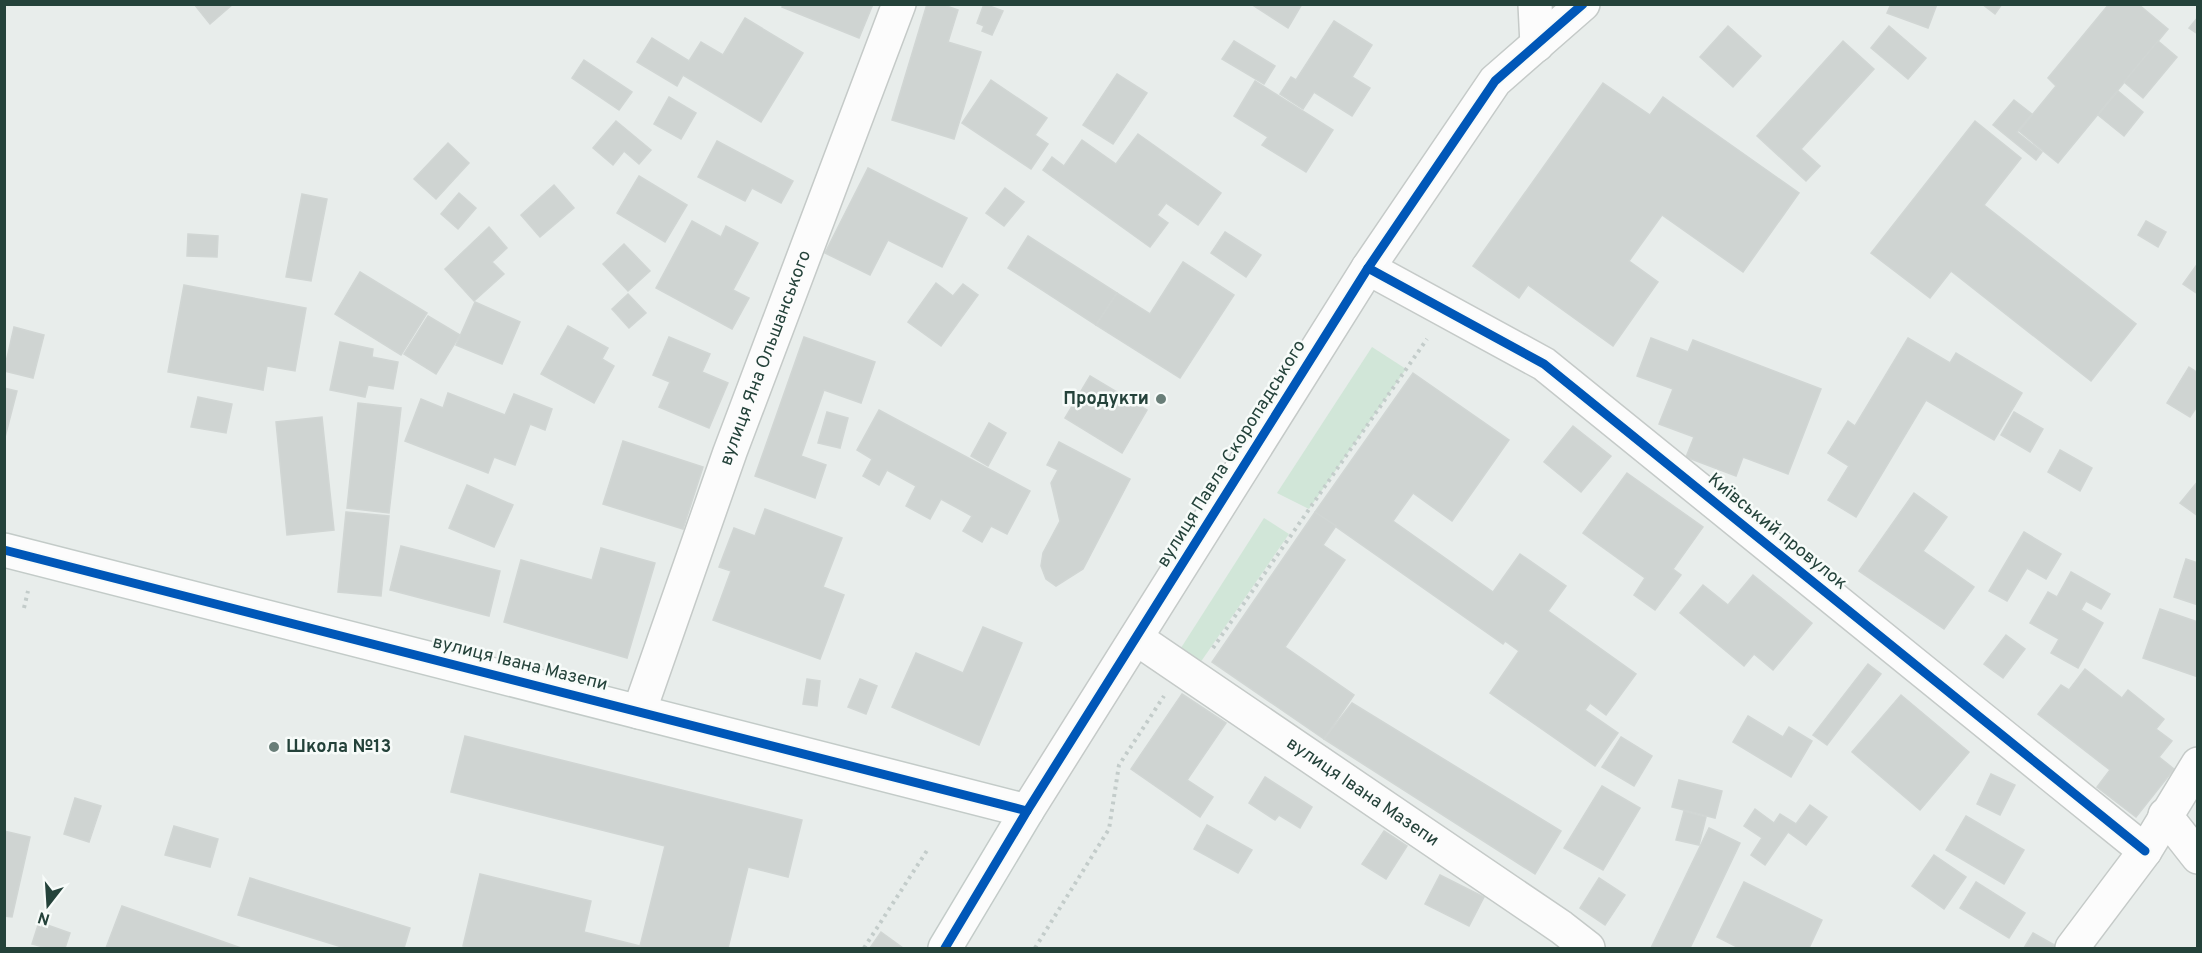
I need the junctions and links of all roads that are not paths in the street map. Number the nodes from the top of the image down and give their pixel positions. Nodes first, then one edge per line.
1 (899, 4) edge
2 (1535, 4) edge
3 (1583, 4) edge
4 (1537, 45) junction
5 (1368, 268) junction
6 (4, 550) edge
7 (1136, 638) junction
8 (639, 712) junction
9 (2198, 764) edge
10 (1027, 811) junction
11 (2165, 815) junction
12 (2145, 851) junction
13 (2198, 857) edge
14 (945, 948) edge
15 (1588, 948) edge
16 (2072, 948) edge

1 - 8 street, вулиця Яна Ольшанського
2 - 4 street
3 - 4 street, вулиця Павла Скоропадського
4 - 5 street, вулиця Павла Скоропадського
5 - 7 street, вулиця Павла Скоропадського
5 - 12 street, Київський провулок
6 - 8 street, вулиця Івана Мазепи
7 - 10 street, вулиця Павла Скоропадського
7 - 15 street, вулиця Івана Мазепи
8 - 10 street, вулиця Івана Мазепи
9 - 11 street
10 - 14 street, вулиця Павла Скоропадського
11 - 12 street
11 - 13 street
12 - 16 street

